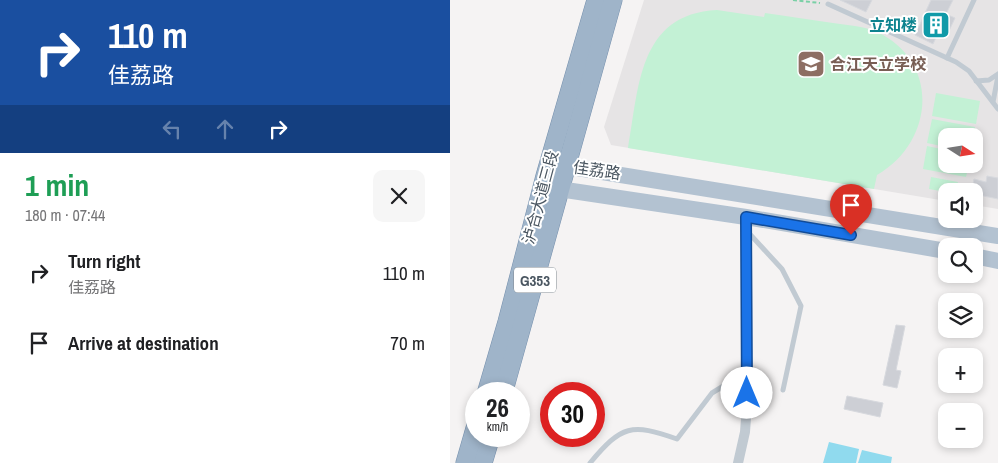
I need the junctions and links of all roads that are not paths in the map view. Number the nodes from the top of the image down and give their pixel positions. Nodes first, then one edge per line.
1 (596, 0) edge
2 (613, 0) edge
3 (974, 0) edge
4 (828, 4) road end
5 (947, 58) junction
6 (998, 75) edge
7 (976, 81) junction
8 (578, 89) junction
9 (993, 102) junction
10 (998, 109) edge
11 (565, 166) junction
12 (544, 176) junction
13 (653, 178) junction
14 (559, 189) junction
15 (649, 202) junction
16 (746, 224) junction
17 (998, 236) edge
18 (938, 250) edge
19 (983, 258) edge
20 (531, 261) junction
21 (998, 261) edge
22 (747, 381) junction
23 (490, 382) edge
24 (506, 382) edge
25 (783, 390) dead end
26 (470, 447) edge
27 (488, 447) edge
28 (465, 463) edge
29 (483, 463) edge
30 (590, 463) edge
31 (738, 463) edge

1 - 8 highway, 泸合大道三段 / G353
2 - 8 highway, 泸合大道三段 / G353
3 - 5 lane
4 - 5 lane
5 - 7 lane
6 - 7 lane
6 - 9 lane
7 - 9 lane
8 - 11 highway, 泸合大道三段 / G353
8 - 12 highway, 泸合大道三段 / G353
9 - 10 lane
11 - 12 main road, 佳荔路
11 - 13 main road, 佳荔路
11 - 14 highway, 泸合大道三段 / G353
12 - 14 main road, 佳荔路
12 - 20 highway, 泸合大道三段 / G353
13 - 15 main road
13 - 17 main road, 佳荔路
14 - 15 main road, 佳荔路
14 - 20 highway, 泸合大道三段 / G353
15 - 16 main road, 佳荔路
16 - 18 main road, 佳荔路
16 - 22 street
16 - 25 lane
19 - 21 main road
20 - 23 highway, 泸合大道三段 / G353
20 - 24 highway, 泸合大道三段 / G353
22 - 30 lane
22 - 31 street
26 - 28 highway
27 - 29 highway

